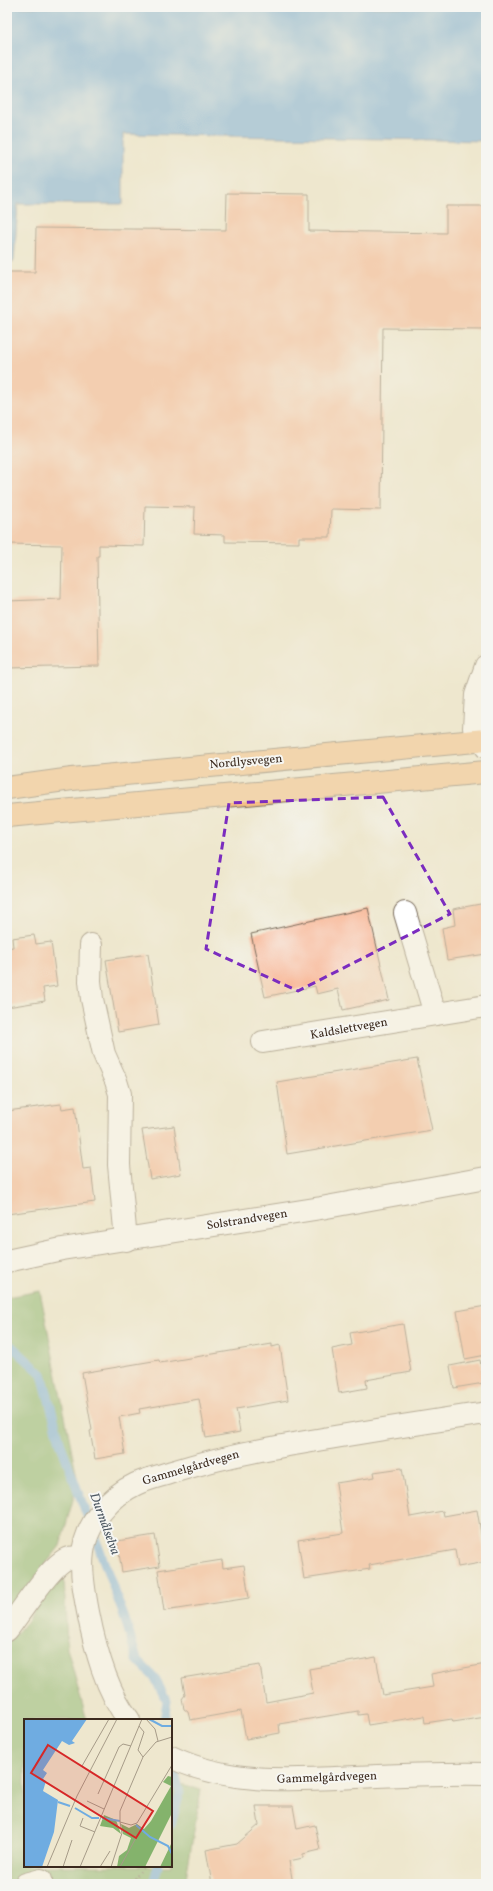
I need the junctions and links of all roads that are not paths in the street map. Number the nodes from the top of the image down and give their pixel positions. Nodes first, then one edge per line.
1 (486, 666) edge
2 (484, 742) edge
3 (486, 772) edge
4 (7, 788) edge
5 (7, 816) edge
6 (405, 913) dead end
7 (91, 945) dead end
8 (486, 1006) edge
9 (434, 1014) junction
10 (263, 1042) dead end
11 (486, 1178) edge
12 (126, 1240) junction
13 (7, 1261) edge
14 (486, 1413) edge
15 (81, 1558) junction
16 (7, 1630) edge
17 (127, 1719) edge
18 (172, 1757) edge
19 (486, 1774) edge

1 - 2 street
2 - 4 highway, Nordlysvegen
3 - 5 highway
6 - 9 street
7 - 12 street
8 - 9 street, Kaldslettvegen
9 - 10 street, Kaldslettvegen
11 - 12 street, Solstrandvegen
12 - 13 street, Solstrandvegen
14 - 15 street, Gammelgårdvegen
15 - 16 street
15 - 17 street, Gammelgårdvegen
18 - 19 street, Gammelgårdvegen

